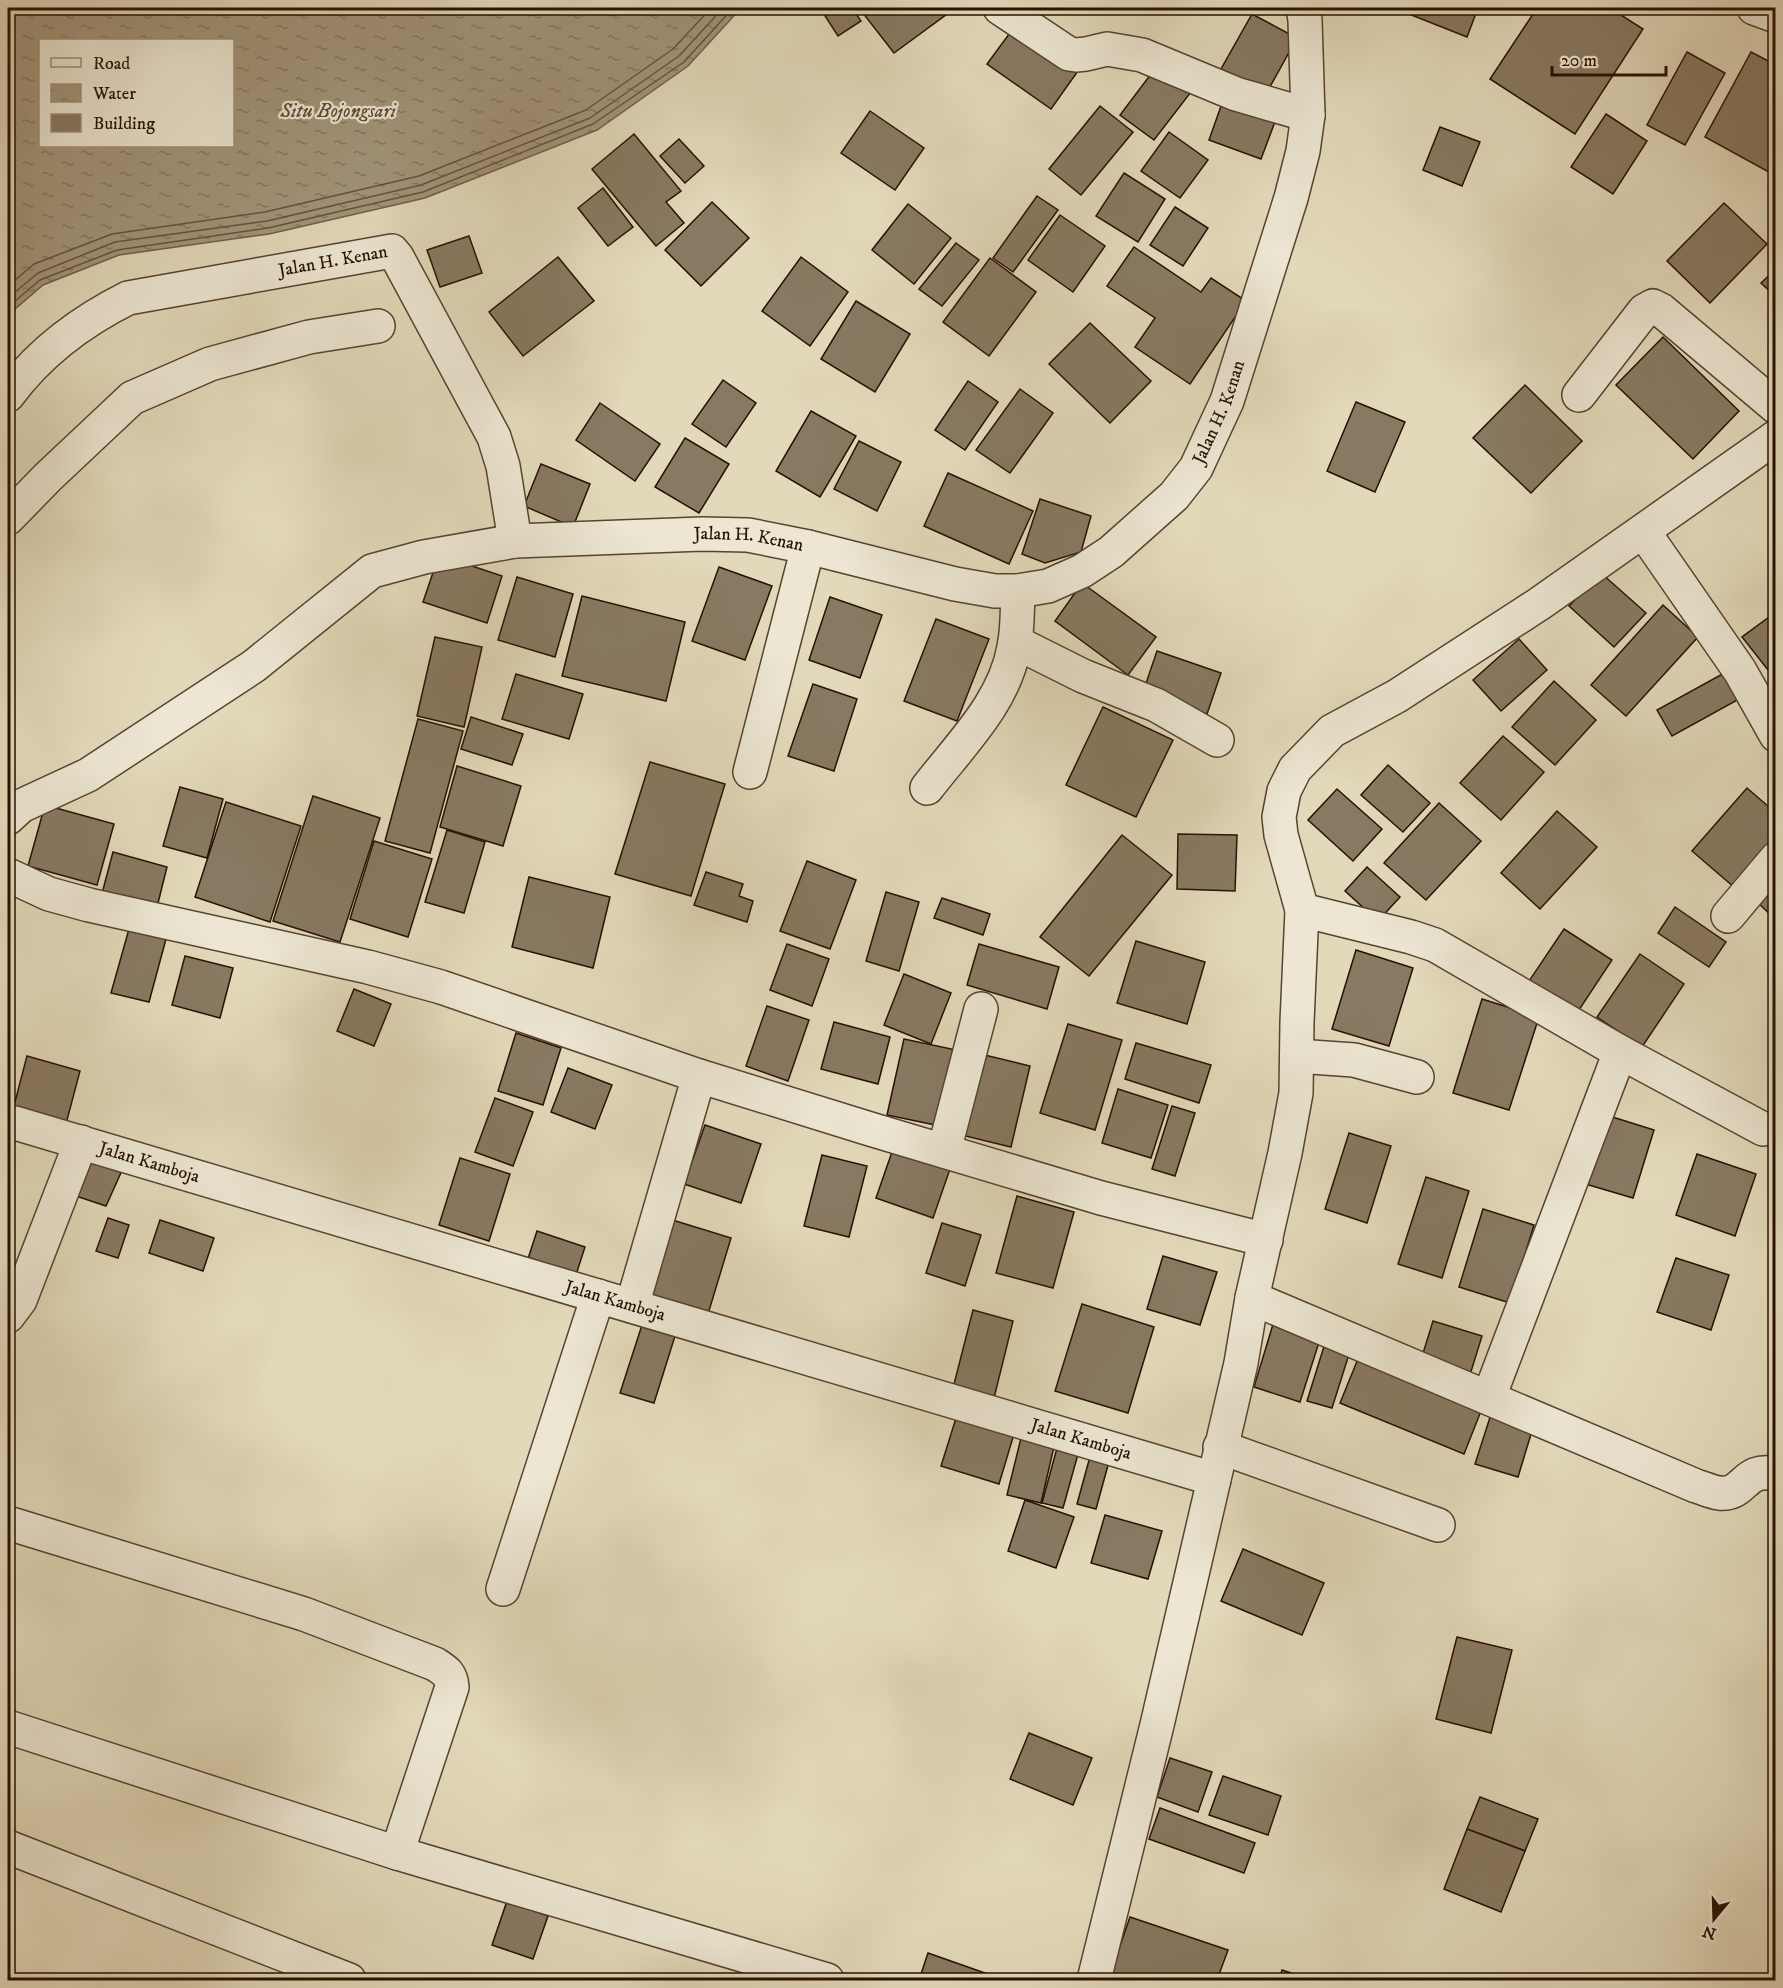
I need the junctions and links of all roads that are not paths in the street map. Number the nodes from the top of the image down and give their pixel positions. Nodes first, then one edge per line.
1 (1000, 8) edge
2 (1303, 8) edge
3 (1754, 8) edge
4 (1776, 16) edge
5 (1308, 115) junction
6 (378, 326) dead end
7 (8, 394) edge
8 (1580, 395) dead end
9 (1776, 407) edge
10 (1776, 437) edge
11 (8, 519) edge
12 (1642, 531) junction
13 (515, 541) junction
14 (808, 547) junction
15 (1018, 591) junction
16 (1015, 642) junction
17 (1776, 735) edge
18 (1217, 740) dead end
19 (750, 772) dead end
20 (927, 788) dead end
21 (8, 818) edge
22 (1776, 859) edge
23 (8, 875) edge
24 (1302, 910) junction
25 (1728, 916) dead end
26 (981, 1009) dead end
27 (1620, 1052) junction
28 (1297, 1056) junction
29 (699, 1076) junction
30 (1417, 1077) dead end
31 (15, 1123) dead end
32 (1763, 1129) dead end
33 (81, 1142) junction
34 (944, 1151) junction
35 (1266, 1240) junction
36 (598, 1296) junction
37 (1252, 1298) junction
38 (632, 1306) junction
39 (8, 1316) edge
40 (1489, 1397) junction
41 (1217, 1463) junction
42 (1776, 1474) edge
43 (8, 1523) edge
44 (1438, 1525) dead end
45 (503, 1589) dead end
46 (8, 1727) edge
47 (8, 1847) edge
48 (398, 1852) junction
49 (349, 1980) edge
50 (827, 1980) edge
51 (1094, 1980) edge

1 - 5 street
2 - 5 street, Jalan H. Kenan
3 - 4 street
5 - 15 street, Jalan H. Kenan
6 - 11 street
7 - 13 street, Jalan H. Kenan
8 - 9 street
10 - 12 street
12 - 17 street
12 - 24 street
13 - 14 street, Jalan H. Kenan
13 - 21 street
14 - 15 street, Jalan H. Kenan
14 - 19 street
15 - 16 street
16 - 18 street
16 - 20 street
22 - 25 street
23 - 29 street
24 - 27 street
24 - 28 street
26 - 34 street
27 - 32 street
27 - 40 street
28 - 30 street
28 - 35 street
29 - 34 street
29 - 38 street
31 - 33 street, Jalan Kamboja
33 - 36 street, Jalan Kamboja
33 - 39 street
34 - 35 street
35 - 37 street
36 - 38 street, Jalan Kamboja
36 - 45 street
37 - 40 street
37 - 41 street
38 - 41 street, Jalan Kamboja
40 - 42 street
41 - 44 street, Jalan Kamboja
41 - 51 street
43 - 48 street
46 - 48 street
47 - 49 street
48 - 50 street

